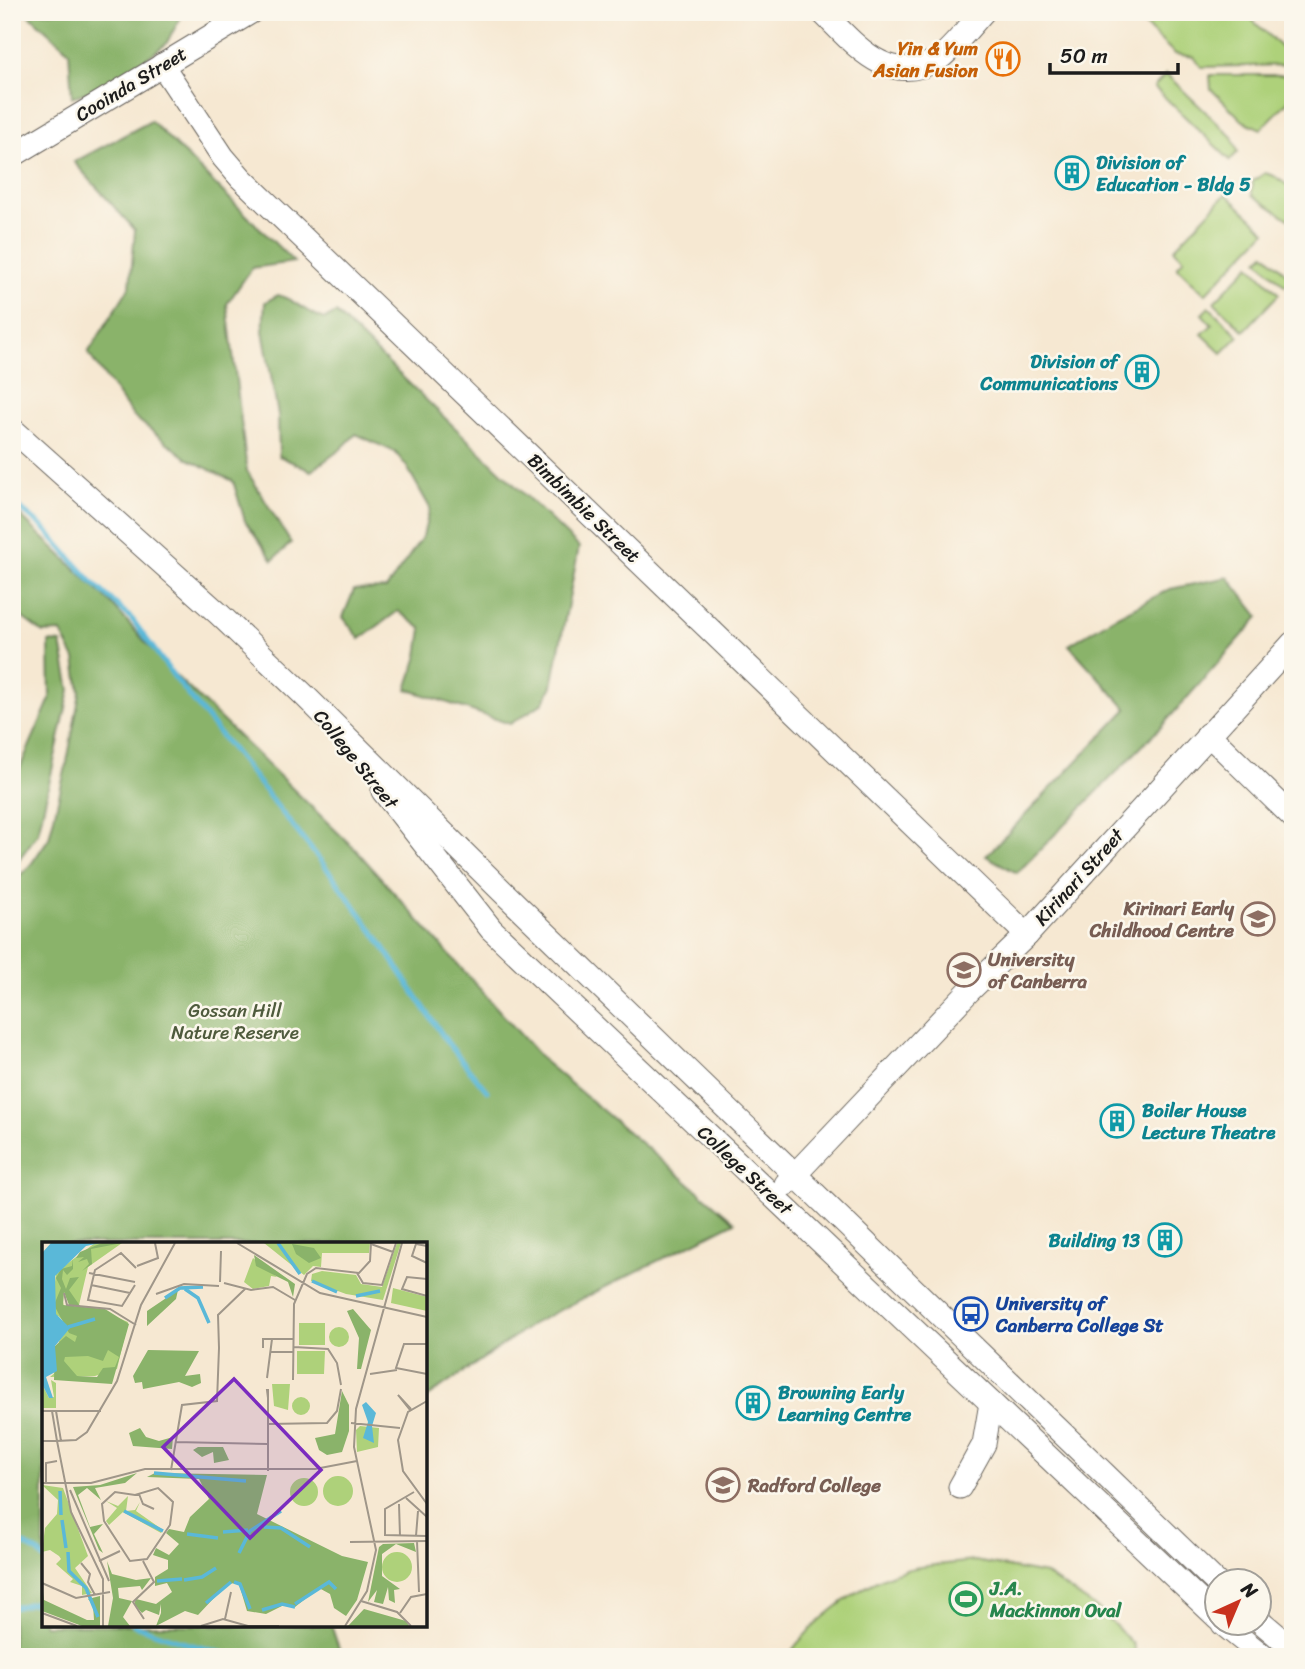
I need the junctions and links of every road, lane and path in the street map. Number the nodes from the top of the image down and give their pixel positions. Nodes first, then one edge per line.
1 (251, 12) edge
2 (822, 12) edge
3 (982, 12) edge
4 (162, 65) junction
5 (12, 156) edge
6 (12, 429) edge
7 (1293, 643) edge
8 (303, 694) junction
9 (1208, 734) junction
10 (1293, 817) edge
11 (1027, 935) junction
12 (796, 1174) junction
13 (773, 1196) junction
14 (991, 1403) junction
15 (960, 1487) dead end
16 (1204, 1571) edge
17 (1204, 1606) edge
18 (1274, 1633) edge
19 (1241, 1638) edge
20 (1293, 1649) edge
21 (1264, 1657) edge

1 - 4 street, Cooinda Street
2 - 3 street
4 - 5 street, Cooinda Street
4 - 11 street, Bimbimbie Street
6 - 8 street, College Street
7 - 9 street, Kirinari Street
8 - 12 street, College Street
8 - 13 street, College Street
9 - 10 street
9 - 11 street, Kirinari Street
11 - 12 street, Kirinari Street
12 - 13 street, Kirinari Street
12 - 16 street, College Street
13 - 14 street, College Street
14 - 15 street
14 - 17 street, College Street
18 - 20 street
19 - 21 street

